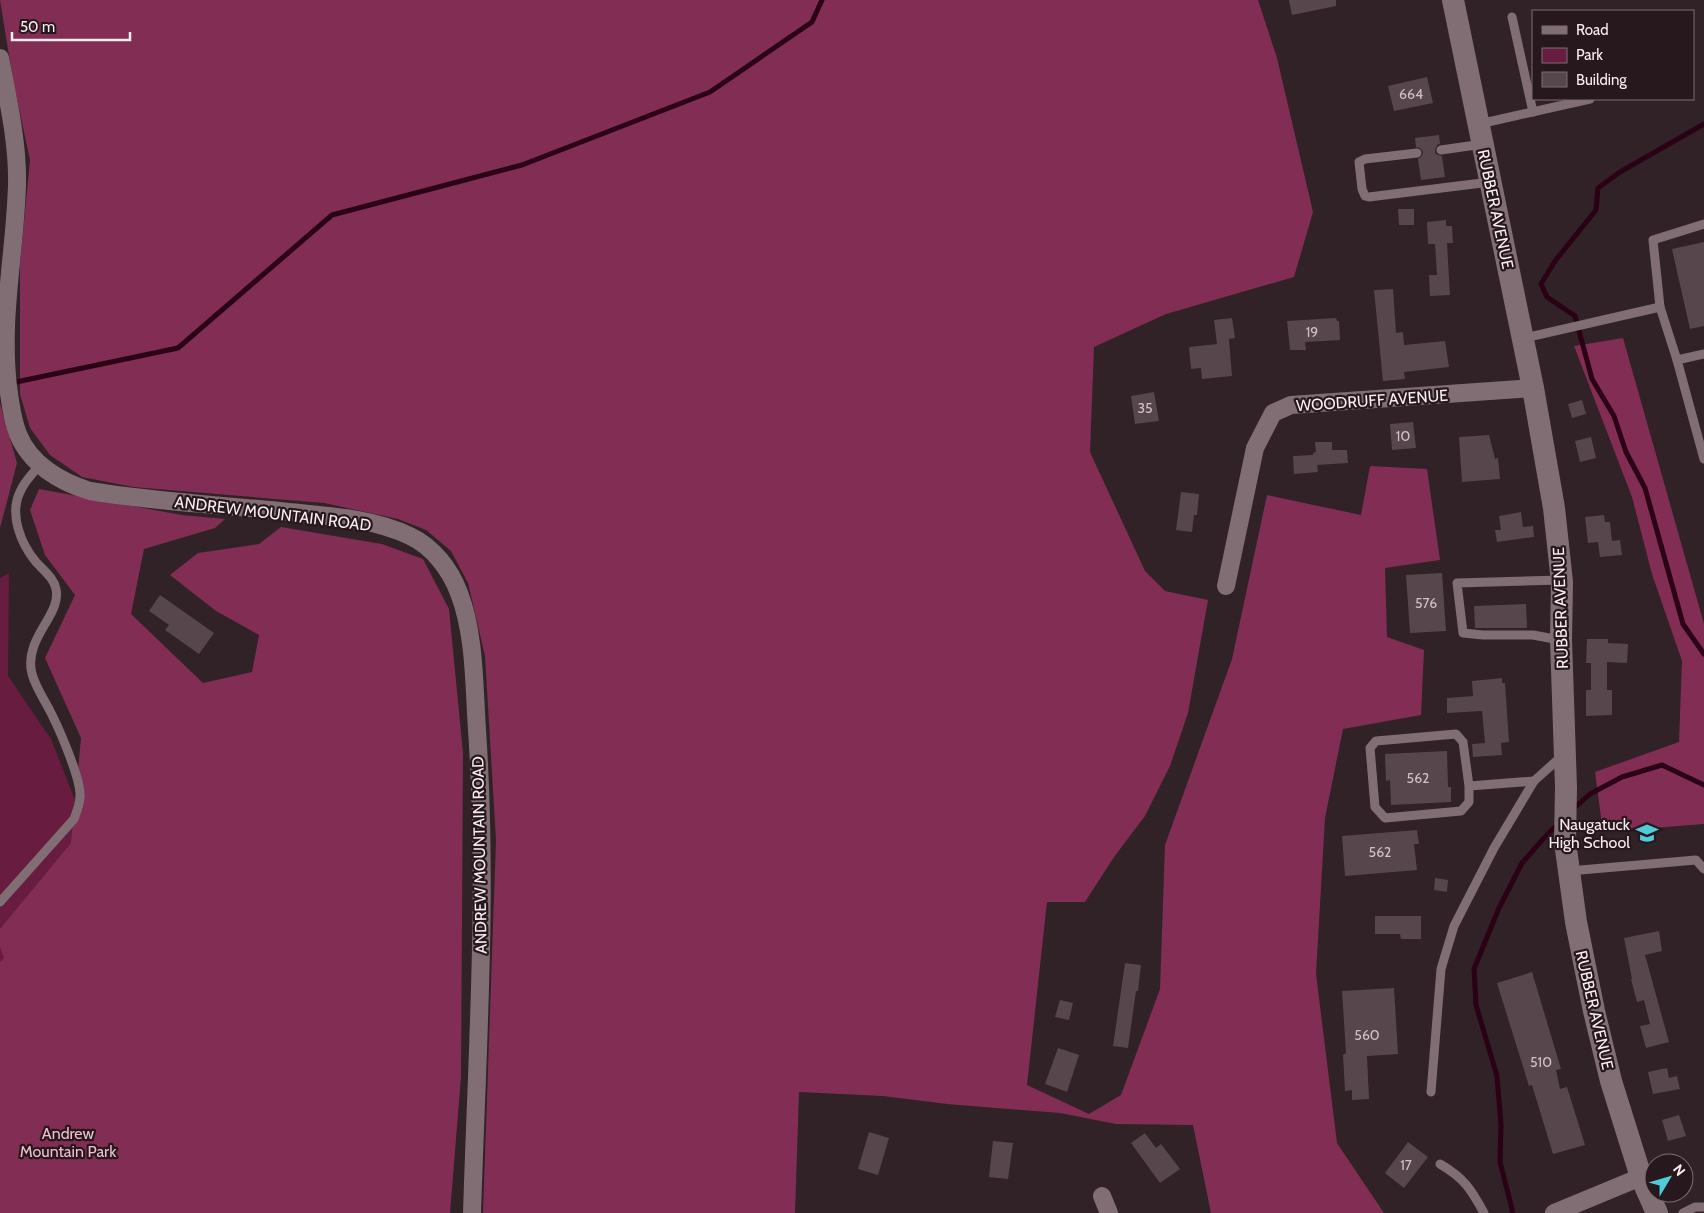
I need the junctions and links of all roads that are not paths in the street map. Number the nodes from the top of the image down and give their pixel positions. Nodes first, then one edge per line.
1 (1453, 0) edge
2 (1512, 17) dead end
3 (0, 58) edge
4 (1586, 100) edge
5 (1533, 112) junction
6 (1480, 134) junction
7 (1441, 150) dead end
8 (1417, 153) dead end
9 (1490, 182) junction
10 (1704, 224) edge
11 (1660, 307) junction
12 (1523, 339) junction
13 (1704, 354) edge
14 (1677, 360) junction
15 (1533, 388) junction
16 (1704, 459) edge
17 (40, 465) junction
18 (1561, 580) junction
19 (1226, 586) dead end
20 (1561, 640) junction
21 (1565, 753) junction
22 (1534, 781) junction
23 (1469, 786) junction
24 (1700, 858) edge
25 (1704, 869) edge
26 (1569, 871) junction
27 (0, 902) edge
28 (1431, 1092) dead end
29 (1440, 1164) dead end
30 (1641, 1177) junction
31 (1102, 1196) dead end
32 (1704, 1208) edge
33 (472, 1213) edge
34 (1109, 1213) edge
35 (1484, 1213) edge
36 (1554, 1213) edge
37 (1657, 1213) edge
38 (1683, 1213) edge

1 - 6 street, RUBBER AVENUE
2 - 5 lane
3 - 17 street, ANDREW MOUNTAIN ROAD
4 - 5 lane
5 - 6 lane
6 - 7 lane
6 - 9 street, RUBBER AVENUE
8 - 9 lane
9 - 12 street, RUBBER AVENUE
10 - 11 lane
11 - 12 lane
11 - 14 lane
12 - 15 street, RUBBER AVENUE
13 - 14 lane
14 - 16 lane
15 - 18 street, RUBBER AVENUE
15 - 19 street, WOODRUFF AVENUE
17 - 27 lane
17 - 33 street, ANDREW MOUNTAIN ROAD
18 - 20 street, RUBBER AVENUE
18 - 20 lane
20 - 21 street, RUBBER AVENUE
21 - 22 lane
21 - 26 street, RUBBER AVENUE
22 - 23 lane
22 - 28 lane
23 - 23 lane
24 - 25 lane
24 - 26 lane
26 - 30 street, RUBBER AVENUE
29 - 35 lane
30 - 36 street
30 - 37 street, RUBBER AVENUE
31 - 34 street
32 - 38 lane

